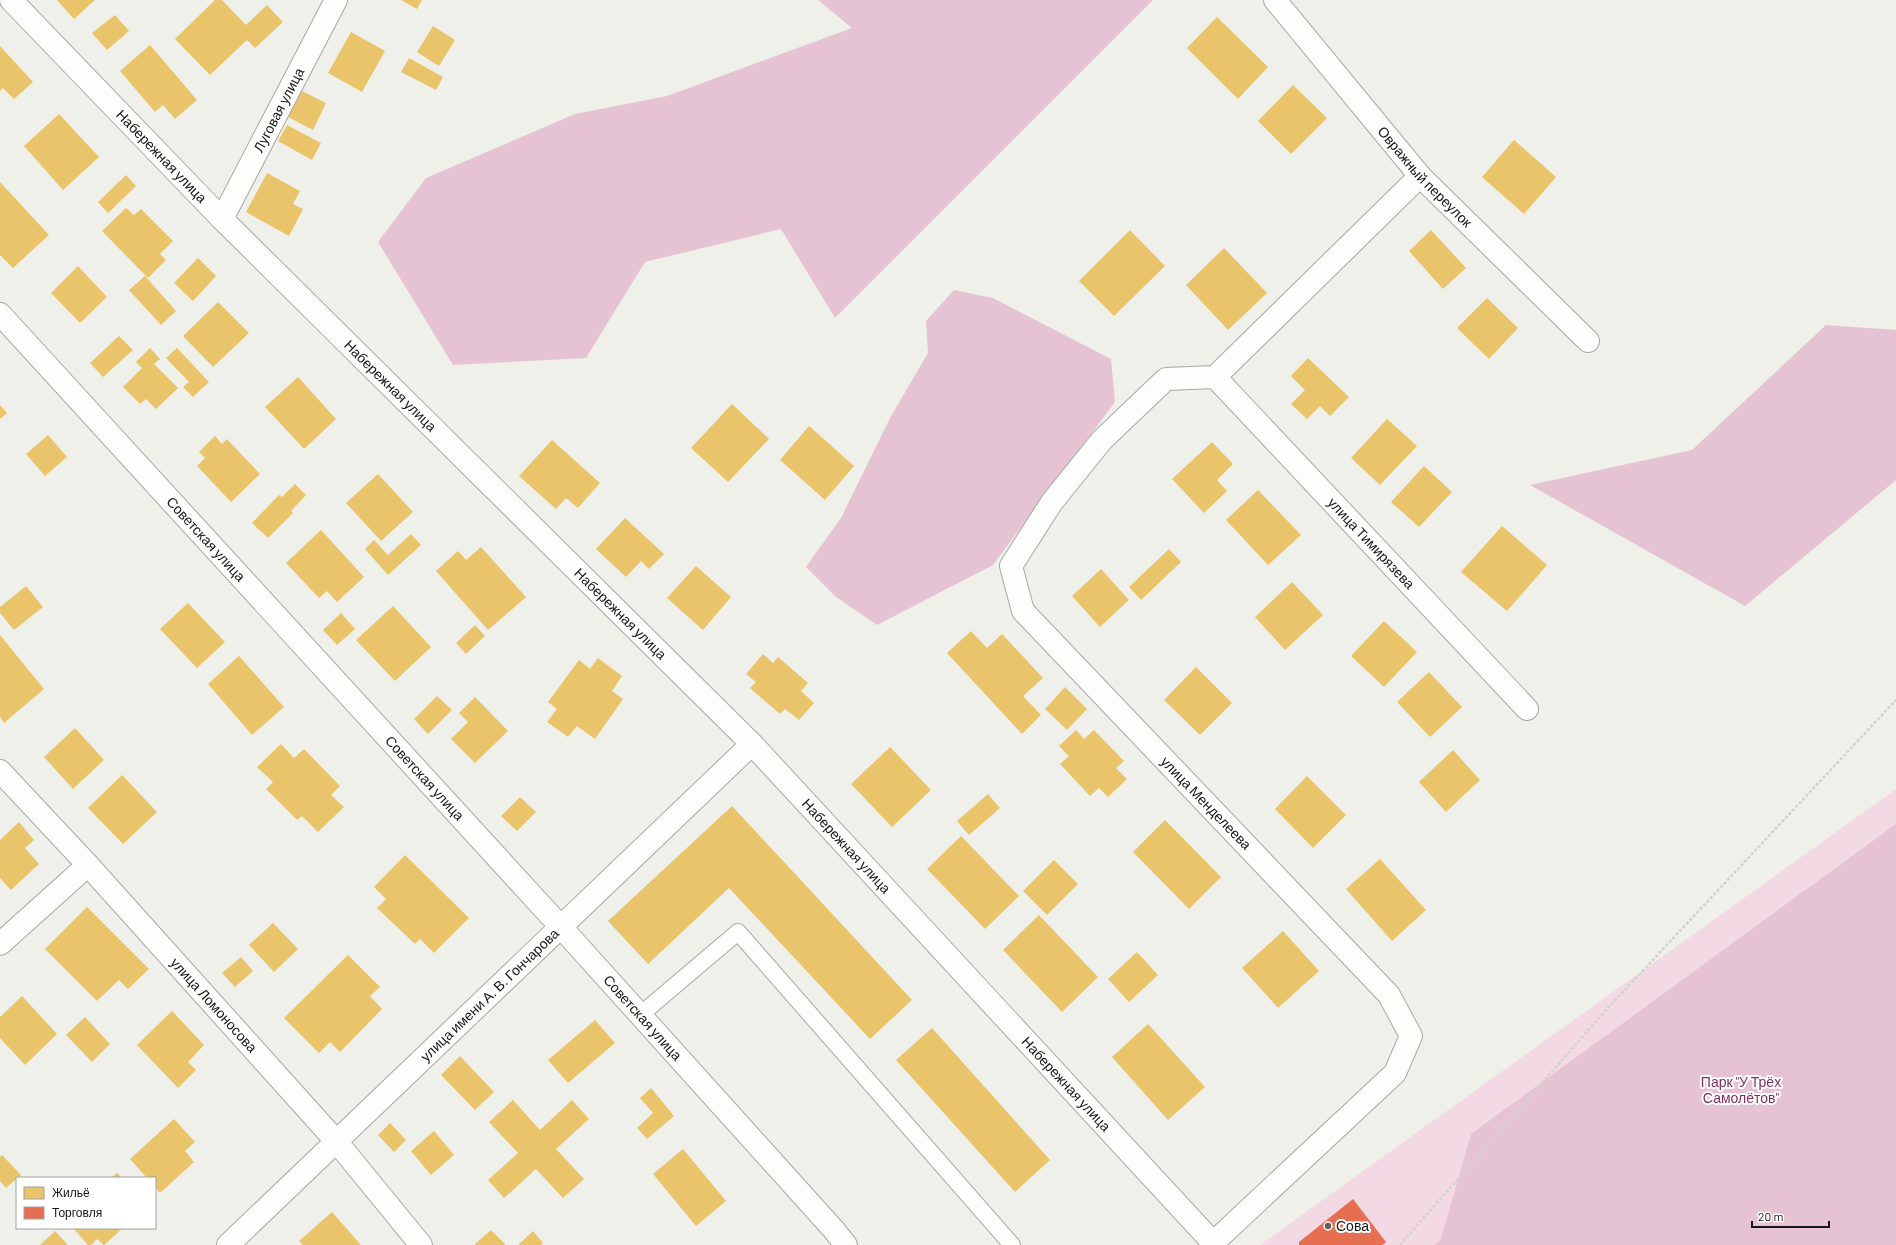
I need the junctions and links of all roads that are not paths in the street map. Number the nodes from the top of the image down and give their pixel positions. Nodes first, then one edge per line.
1 (11, 0) edge
2 (1275, 0) edge
3 (327, 4) edge
4 (1420, 176) junction
5 (222, 219) junction
6 (0, 314) edge
7 (1588, 341) dead end
8 (1215, 377) junction
9 (1527, 709) dead end
10 (752, 744) junction
11 (0, 771) edge
12 (88, 865) junction
13 (560, 926) junction
14 (0, 944) edge
15 (640, 1014) junction
16 (336, 1141) junction
17 (1214, 1244) edge
18 (228, 1245) edge
19 (421, 1245) edge
20 (846, 1245) edge
21 (1012, 1245) edge

1 - 5 street, Набережная улица
2 - 4 street, Овражный переулок
3 - 5 street, Луговая улица
4 - 7 street, Овражный переулок
4 - 8 street
5 - 10 street, Набережная улица
6 - 13 street, Советская улица
8 - 9 street, улица Тимирязева
8 - 17 street, улица Менделеева
10 - 13 street, улица имени А. В. Гончарова
10 - 17 street, Набережная улица
11 - 12 street, улица Ломоносова
12 - 14 street
12 - 16 street, улица Ломоносова
13 - 15 street, Советская улица
13 - 16 street, улица имени А. В. Гончарова
15 - 20 street, Советская улица
15 - 21 lane
16 - 18 street, улица имени А. В. Гончарова
16 - 19 street, улица Ломоносова

